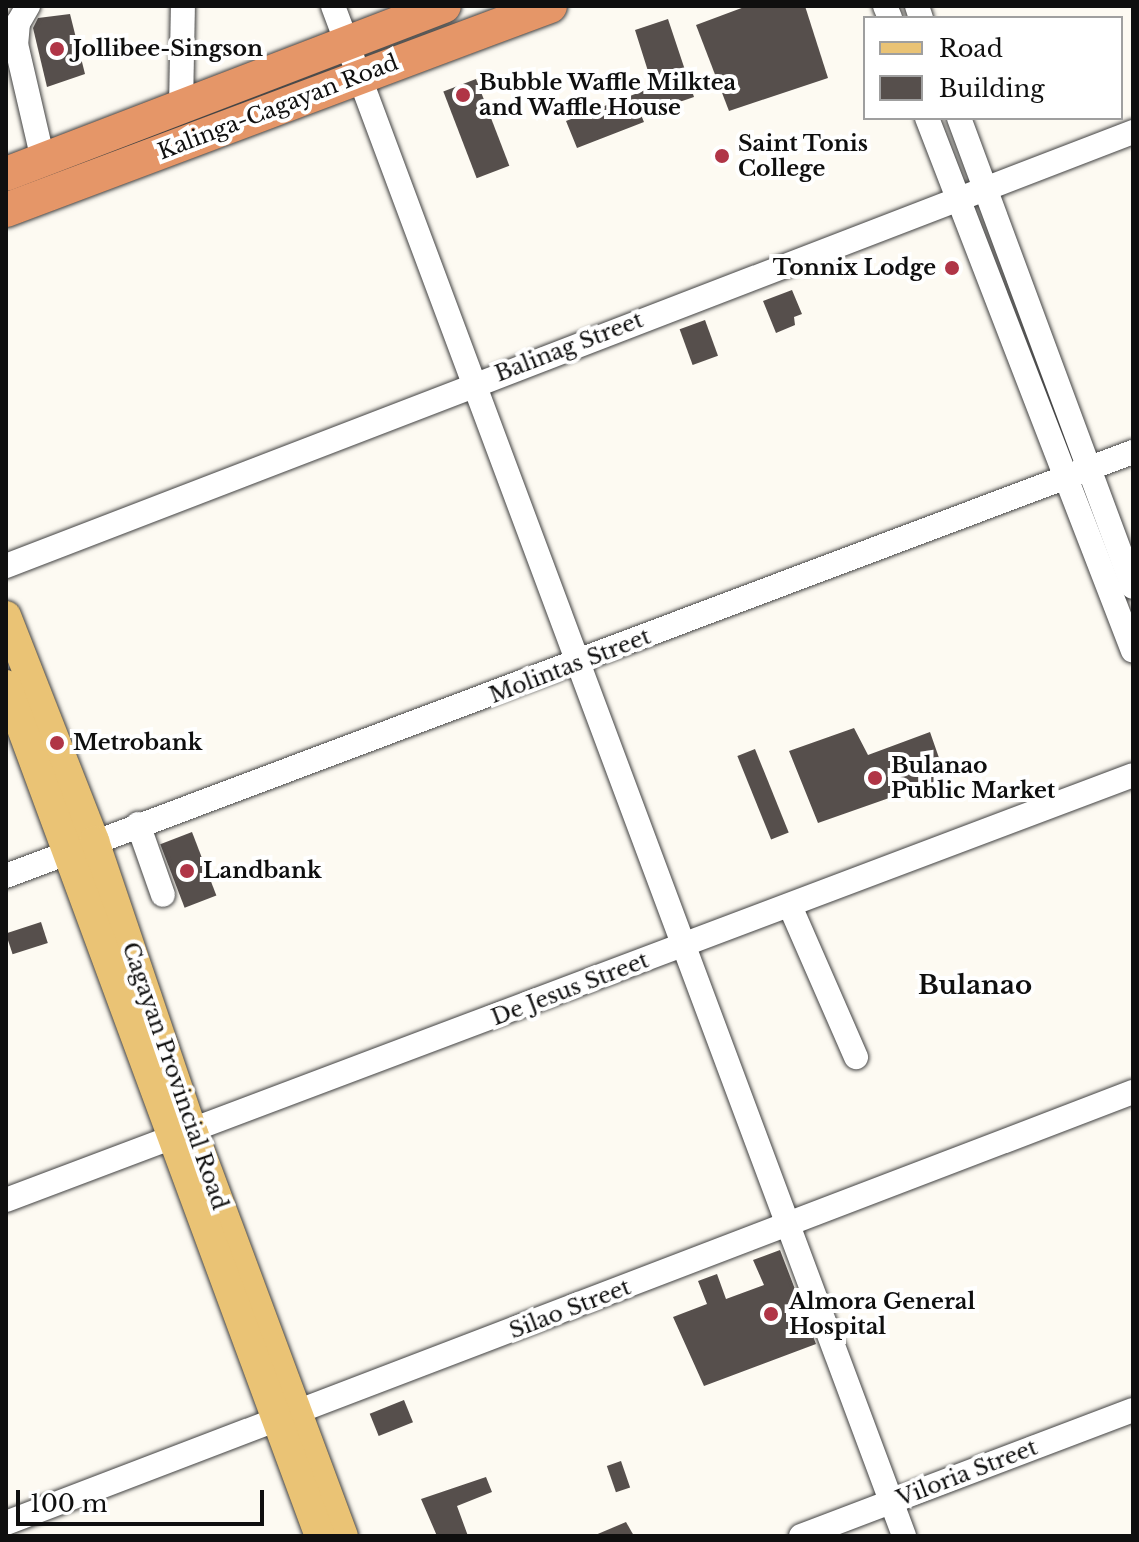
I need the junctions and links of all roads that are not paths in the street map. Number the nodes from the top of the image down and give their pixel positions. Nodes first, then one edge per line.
1 (28, 6) edge
2 (183, 6) edge
3 (333, 6) edge
4 (444, 6) edge
5 (550, 6) edge
6 (346, 44) junction
7 (360, 75) junction
8 (181, 107) junction
9 (928, 120) edge
10 (960, 120) edge
11 (1133, 132) edge
12 (43, 160) junction
13 (6, 174) edge
14 (985, 189) junction
15 (957, 200) junction
16 (6, 210) edge
17 (475, 383) junction
18 (1133, 452) edge
19 (1087, 470) junction
20 (1062, 477) junction
21 (6, 566) edge
22 (1133, 587) edge
23 (6, 616) edge
24 (1133, 651) edge
25 (582, 662) junction
26 (6, 685) edge
27 (1133, 775) edge
28 (138, 824) junction
29 (82, 846) junction
30 (6, 876) edge
31 (163, 895) dead end
32 (790, 906) junction
33 (683, 945) junction
34 (856, 1057) dead end
35 (1133, 1092) edge
36 (182, 1138) junction
37 (6, 1200) edge
38 (785, 1226) junction
39 (1133, 1410) edge
40 (289, 1417) junction
41 (891, 1501) junction
42 (6, 1523) edge
43 (320, 1536) edge
44 (343, 1536) edge
45 (801, 1536) edge
46 (904, 1536) edge

1 - 12 street
2 - 8 street
3 - 6 street
4 - 6 highway, Kalinga-Cagayan Road
5 - 7 highway, Kalinga-Cagayan Road
6 - 7 street
6 - 8 highway, Kalinga-Cagayan Road
7 - 16 highway, Kalinga-Cagayan Road
7 - 17 street
8 - 12 highway, Kalinga-Cagayan Road
9 - 15 street
10 - 14 street
11 - 14 street, Balinag Street
12 - 13 highway, Kalinga-Cagayan Road
14 - 15 street, Balinag Street
14 - 19 street
15 - 17 street, Balinag Street
15 - 20 street
17 - 21 street, Balinag Street
17 - 25 street
18 - 19 street, Molintas Street
19 - 20 street, Molintas Street
19 - 22 street
20 - 24 street
20 - 25 street, Molintas Street
23 - 29 main road, Cagayan Provincial Road
25 - 28 street, Molintas Street
25 - 33 street
26 - 29 main road, Cagayan Provincial Road
27 - 32 street, De Jesus Street
28 - 29 street, Molintas Street
28 - 31 street
29 - 30 street, Molintas Street
29 - 36 main road, Cagayan Provincial Road
32 - 33 street, De Jesus Street
32 - 34 street
33 - 36 street, De Jesus Street
33 - 38 street
35 - 38 street, Silao Street
36 - 37 street, De Jesus Street
36 - 40 main road, Cagayan Provincial Road
38 - 40 street, Silao Street
38 - 41 street
39 - 41 street, Viloria Street
40 - 42 street, Silao Street
40 - 43 main road, Cagayan Provincial Road
40 - 44 main road, Cagayan Provincial Road
41 - 45 street, Viloria Street
41 - 46 street

